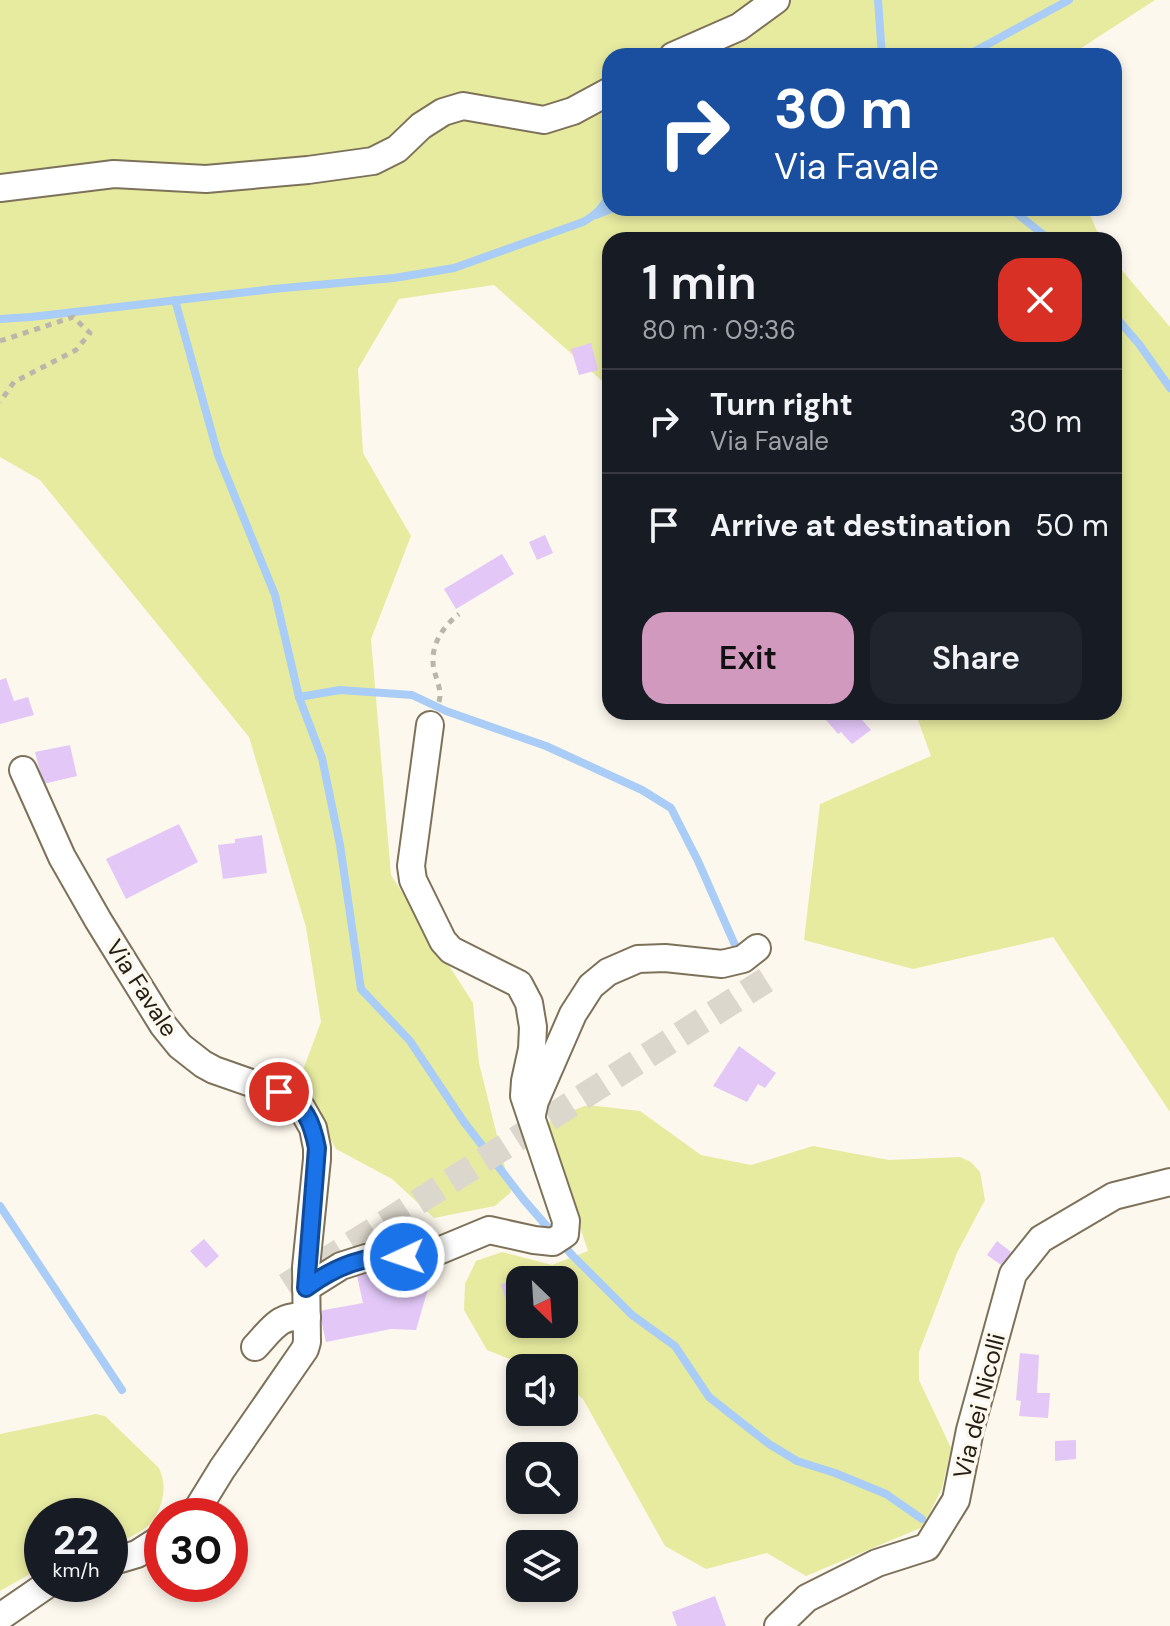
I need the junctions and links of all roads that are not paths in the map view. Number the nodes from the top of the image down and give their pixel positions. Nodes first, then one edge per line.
1 (776, 0) edge
2 (691, 48) edge
3 (602, 95) edge
4 (0, 188) edge
5 (430, 725) road end
6 (23, 770) dead end
7 (757, 948) dead end
8 (531, 1118) junction
9 (1170, 1182) edge
10 (306, 1288) junction
11 (307, 1317) junction
12 (255, 1347) dead end
13 (204, 1498) edge
14 (24, 1600) edge
15 (0, 1617) edge
16 (778, 1626) edge

1 - 2 street
3 - 4 street
5 - 8 street
6 - 10 street, Via Favale
7 - 8 street
8 - 10 street
9 - 16 street, Via dei Nicolli
10 - 11 street, Via Favale
11 - 12 street
11 - 13 street, Via Favale
14 - 15 street

